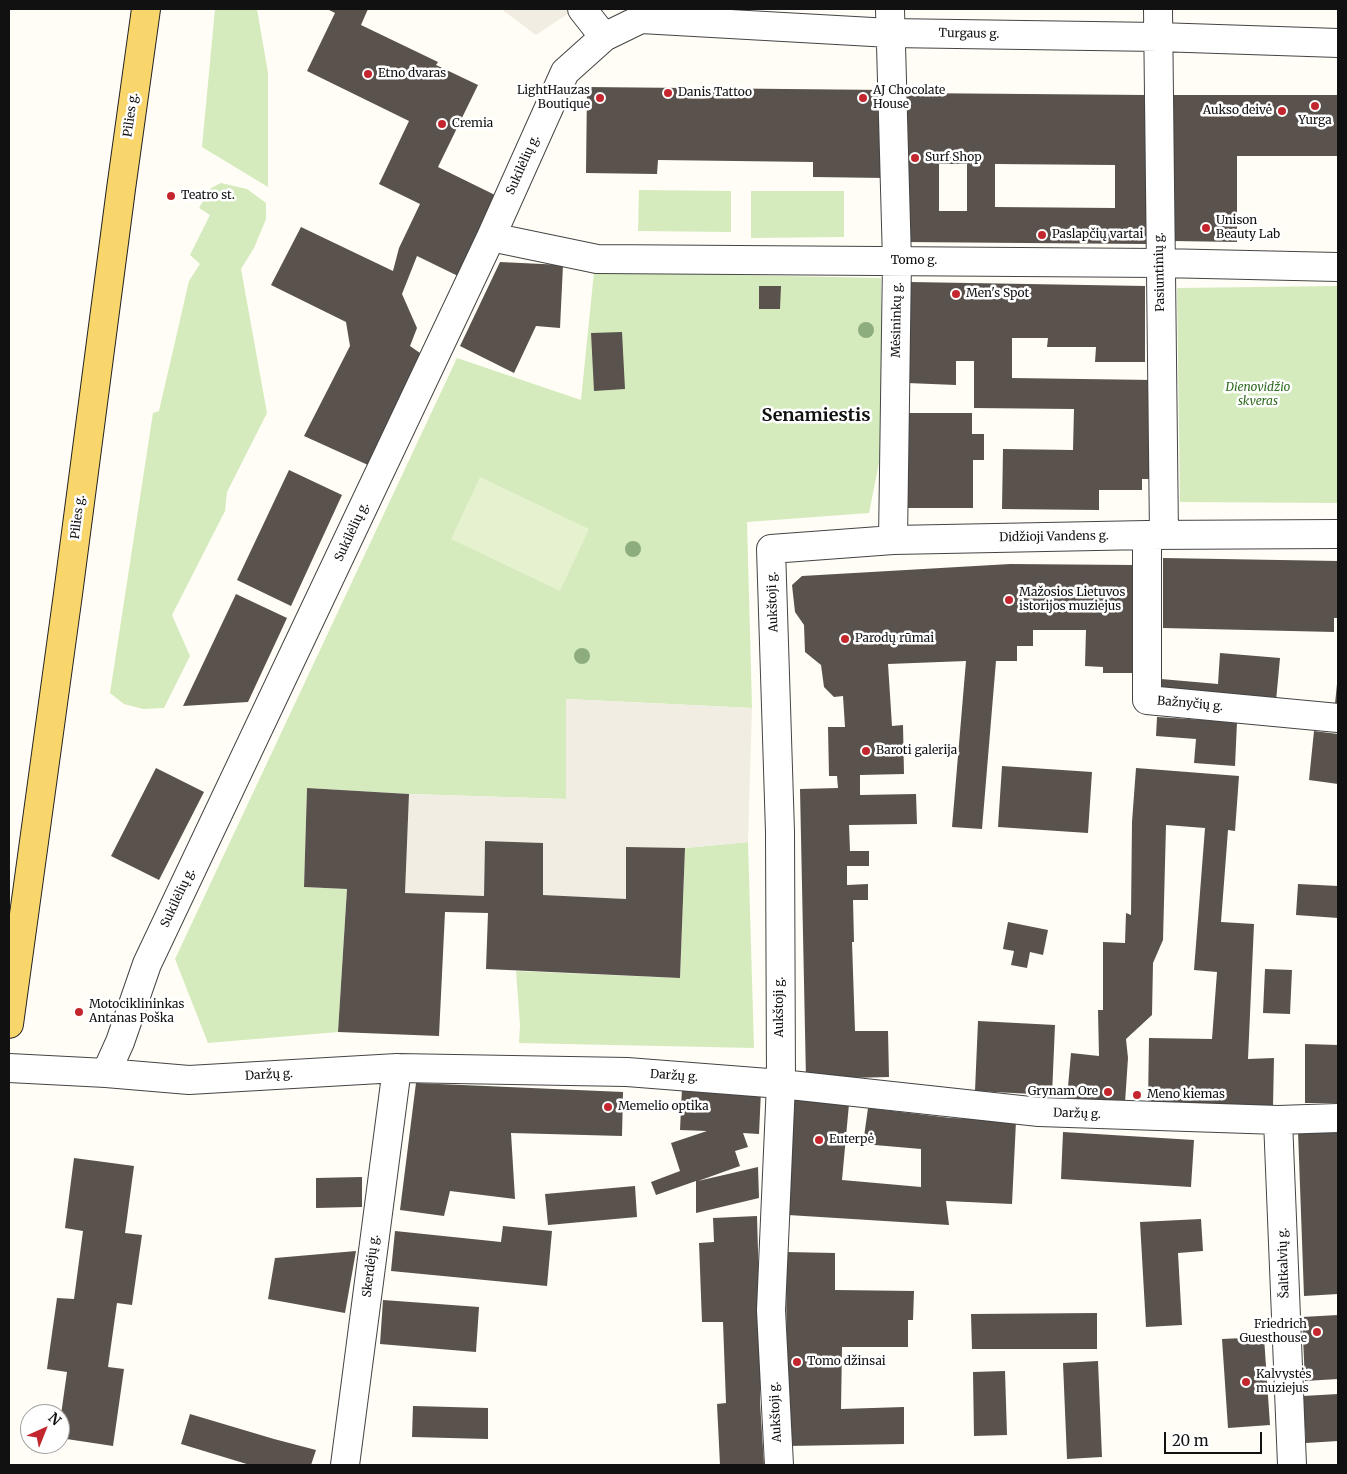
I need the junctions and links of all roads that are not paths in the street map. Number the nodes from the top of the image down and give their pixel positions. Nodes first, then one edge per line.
1 (146, 9) edge
2 (582, 9) edge
3 (1158, 9) edge
4 (641, 14) edge
5 (890, 21) edge
6 (604, 37) junction
7 (1158, 38) junction
8 (1338, 43) edge
9 (492, 237) junction
10 (897, 261) junction
11 (1160, 263) junction
12 (1338, 267) edge
13 (1338, 534) edge
14 (1155, 535) junction
15 (893, 540) junction
16 (771, 549) joint
17 (1338, 718) edge
18 (9, 1024) edge
19 (9, 1068) edge
20 (397, 1068) junction
21 (106, 1074) junction
22 (780, 1084) junction
23 (1338, 1118) edge
24 (1278, 1120) junction
25 (345, 1465) edge
26 (778, 1465) edge
27 (1292, 1465) edge

1 - 18 main road, Pilies g.
2 - 6 street
3 - 7 street, Pasiuntinių g.
4 - 5 street, Turgaus g.
4 - 6 street, Turgaus g.
5 - 7 street, Turgaus g.
5 - 10 street, Mėsininkų g.
6 - 9 street, Sukilėlių g.
7 - 8 street, Turgaus g.
7 - 11 street, Pasiuntinių g.
9 - 10 street, Tomo g.
9 - 21 street, Sukilėlių g.
10 - 11 street, Tomo g.
10 - 15 street, Mėsininkų g.
11 - 12 street, Tomo g.
11 - 14 street, Pasiuntinių g.
13 - 14 street, Didžioji Vandens g.
14 - 15 street, Didžioji Vandens g.
14 - 17 street, Bažnyčių g.
15 - 16 street, Didžioji Vandens g.
16 - 22 street, Aukštoji g.
19 - 21 street, Daržų g.
20 - 21 street, Daržų g.
20 - 22 street, Daržų g.
20 - 25 street, Skerdėjų g.
22 - 24 street, Daržų g.
22 - 26 street, Aukštoji g.
23 - 24 street, Daržų g.
24 - 27 street, Šaltkalvių g.

